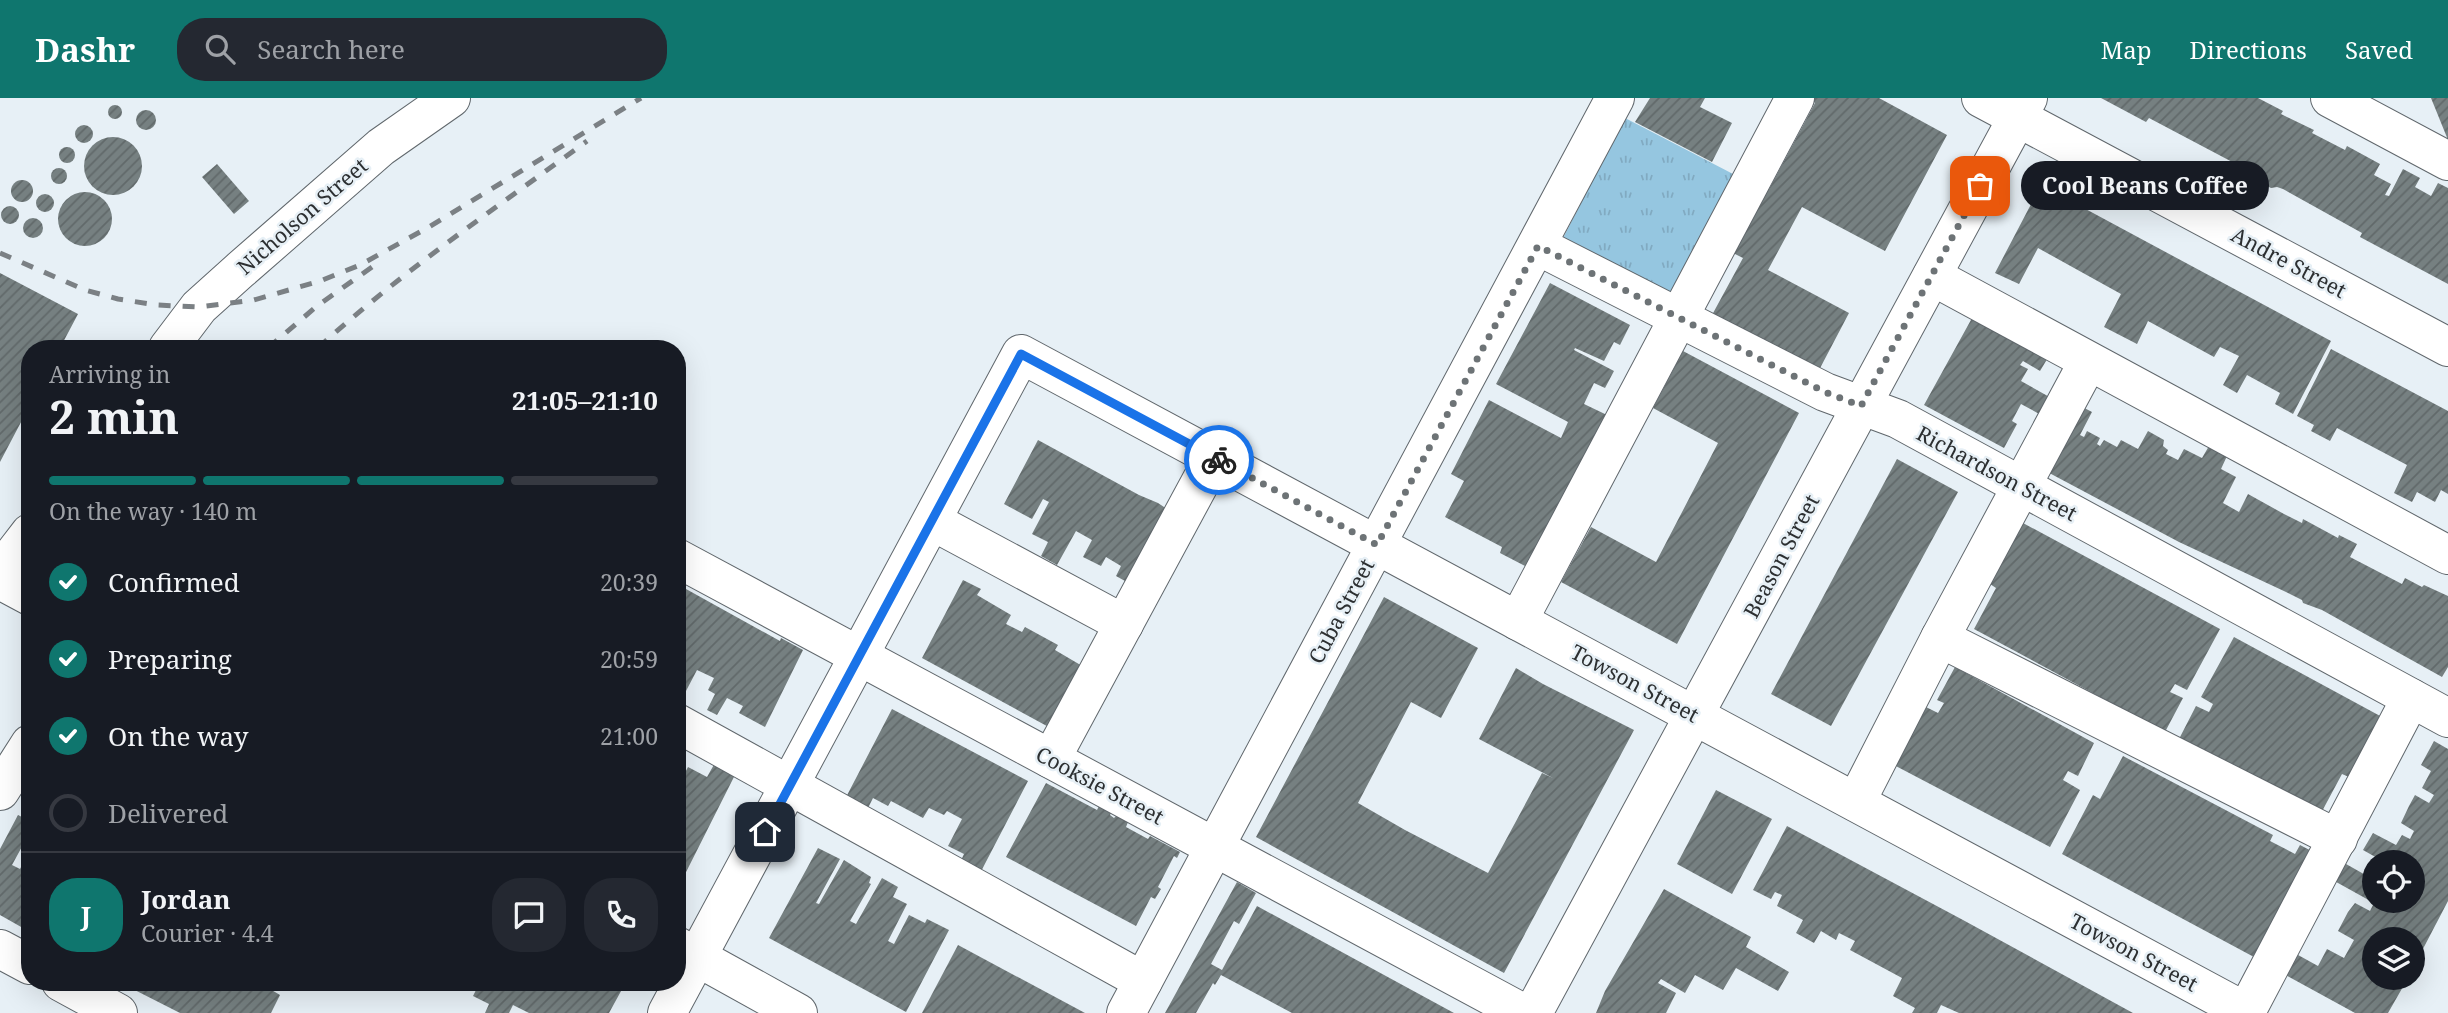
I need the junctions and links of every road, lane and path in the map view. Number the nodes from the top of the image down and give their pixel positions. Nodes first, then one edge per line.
1 (451, 98) edge
2 (1615, 98) edge
3 (1795, 98) edge
4 (1981, 98) edge
5 (2330, 98) edge
6 (2023, 108) edge
7 (2448, 161) edge
8 (1538, 246) junction
9 (1931, 276) junction
10 (1679, 318) junction
11 (174, 340) edge
12 (2448, 347) edge
13 (2088, 362) junction
14 (1861, 406) junction
15 (1214, 457) junction
16 (2022, 486) junction
17 (932, 521) junction
18 (21, 545) edge
19 (1377, 545) junction
20 (2448, 555) edge
21 (686, 563) edge
22 (0, 572) edge
23 (0, 580) edge
24 (21, 591) edge
25 (1518, 621) junction
26 (1124, 624) junction
27 (1940, 638) junction
28 (859, 656) junction
29 (2411, 698) junction
30 (1695, 715) junction
31 (2448, 718) edge
32 (686, 728) edge
33 (21, 758) edge
34 (1051, 759) junction
35 (790, 786) junction
36 (0, 791) edge
37 (1856, 802) junction
38 (2338, 839) junction
39 (1215, 847) junction
40 (0, 949) edge
41 (687, 952) edge
42 (21, 960) edge
43 (78, 991) edge
44 (674, 991) edge
45 (1134, 997) edge
46 (118, 1013) edge
47 (667, 1013) edge
48 (798, 1013) edge
49 (1523, 1013) edge
50 (1533, 1013) edge
51 (2247, 1013) edge

1 - 11 street, Nicholson Street
2 - 8 street, Cuba Street
3 - 10 street
4 - 6 street, Andre Street
5 - 7 street
6 - 9 street, Beason Street
6 - 12 street, Andre Street
8 - 10 street, Richardson Street
8 - 19 street, Cuba Street
9 - 13 street
9 - 14 street, Beason Street
10 - 14 street, Richardson Street
10 - 25 street
13 - 16 street
13 - 20 street
14 - 16 street, Richardson Street
14 - 30 street, Beason Street
15 - 17 street, Towson Street
15 - 19 street, Towson Street
15 - 26 street
16 - 27 street
16 - 29 street, Richardson Street
17 - 26 street
17 - 28 street
18 - 22 street
19 - 25 street, Towson Street
19 - 39 street, Cuba Street
21 - 28 street, Cooksie Street
23 - 24 street
25 - 30 street, Towson Street
26 - 34 street
27 - 37 street
27 - 38 street
28 - 34 street, Cooksie Street
28 - 35 street
29 - 31 street, Richardson Street
29 - 38 street
30 - 37 street, Towson Street
30 - 50 street, Beason Street
32 - 35 street
33 - 36 street
34 - 39 street, Cooksie Street
35 - 41 street
35 - 45 street
37 - 51 street, Towson Street
38 - 51 street
39 - 45 street, Cuba Street
39 - 49 street, Cooksie Street
40 - 42 street
41 - 48 street
43 - 46 street
44 - 47 street

